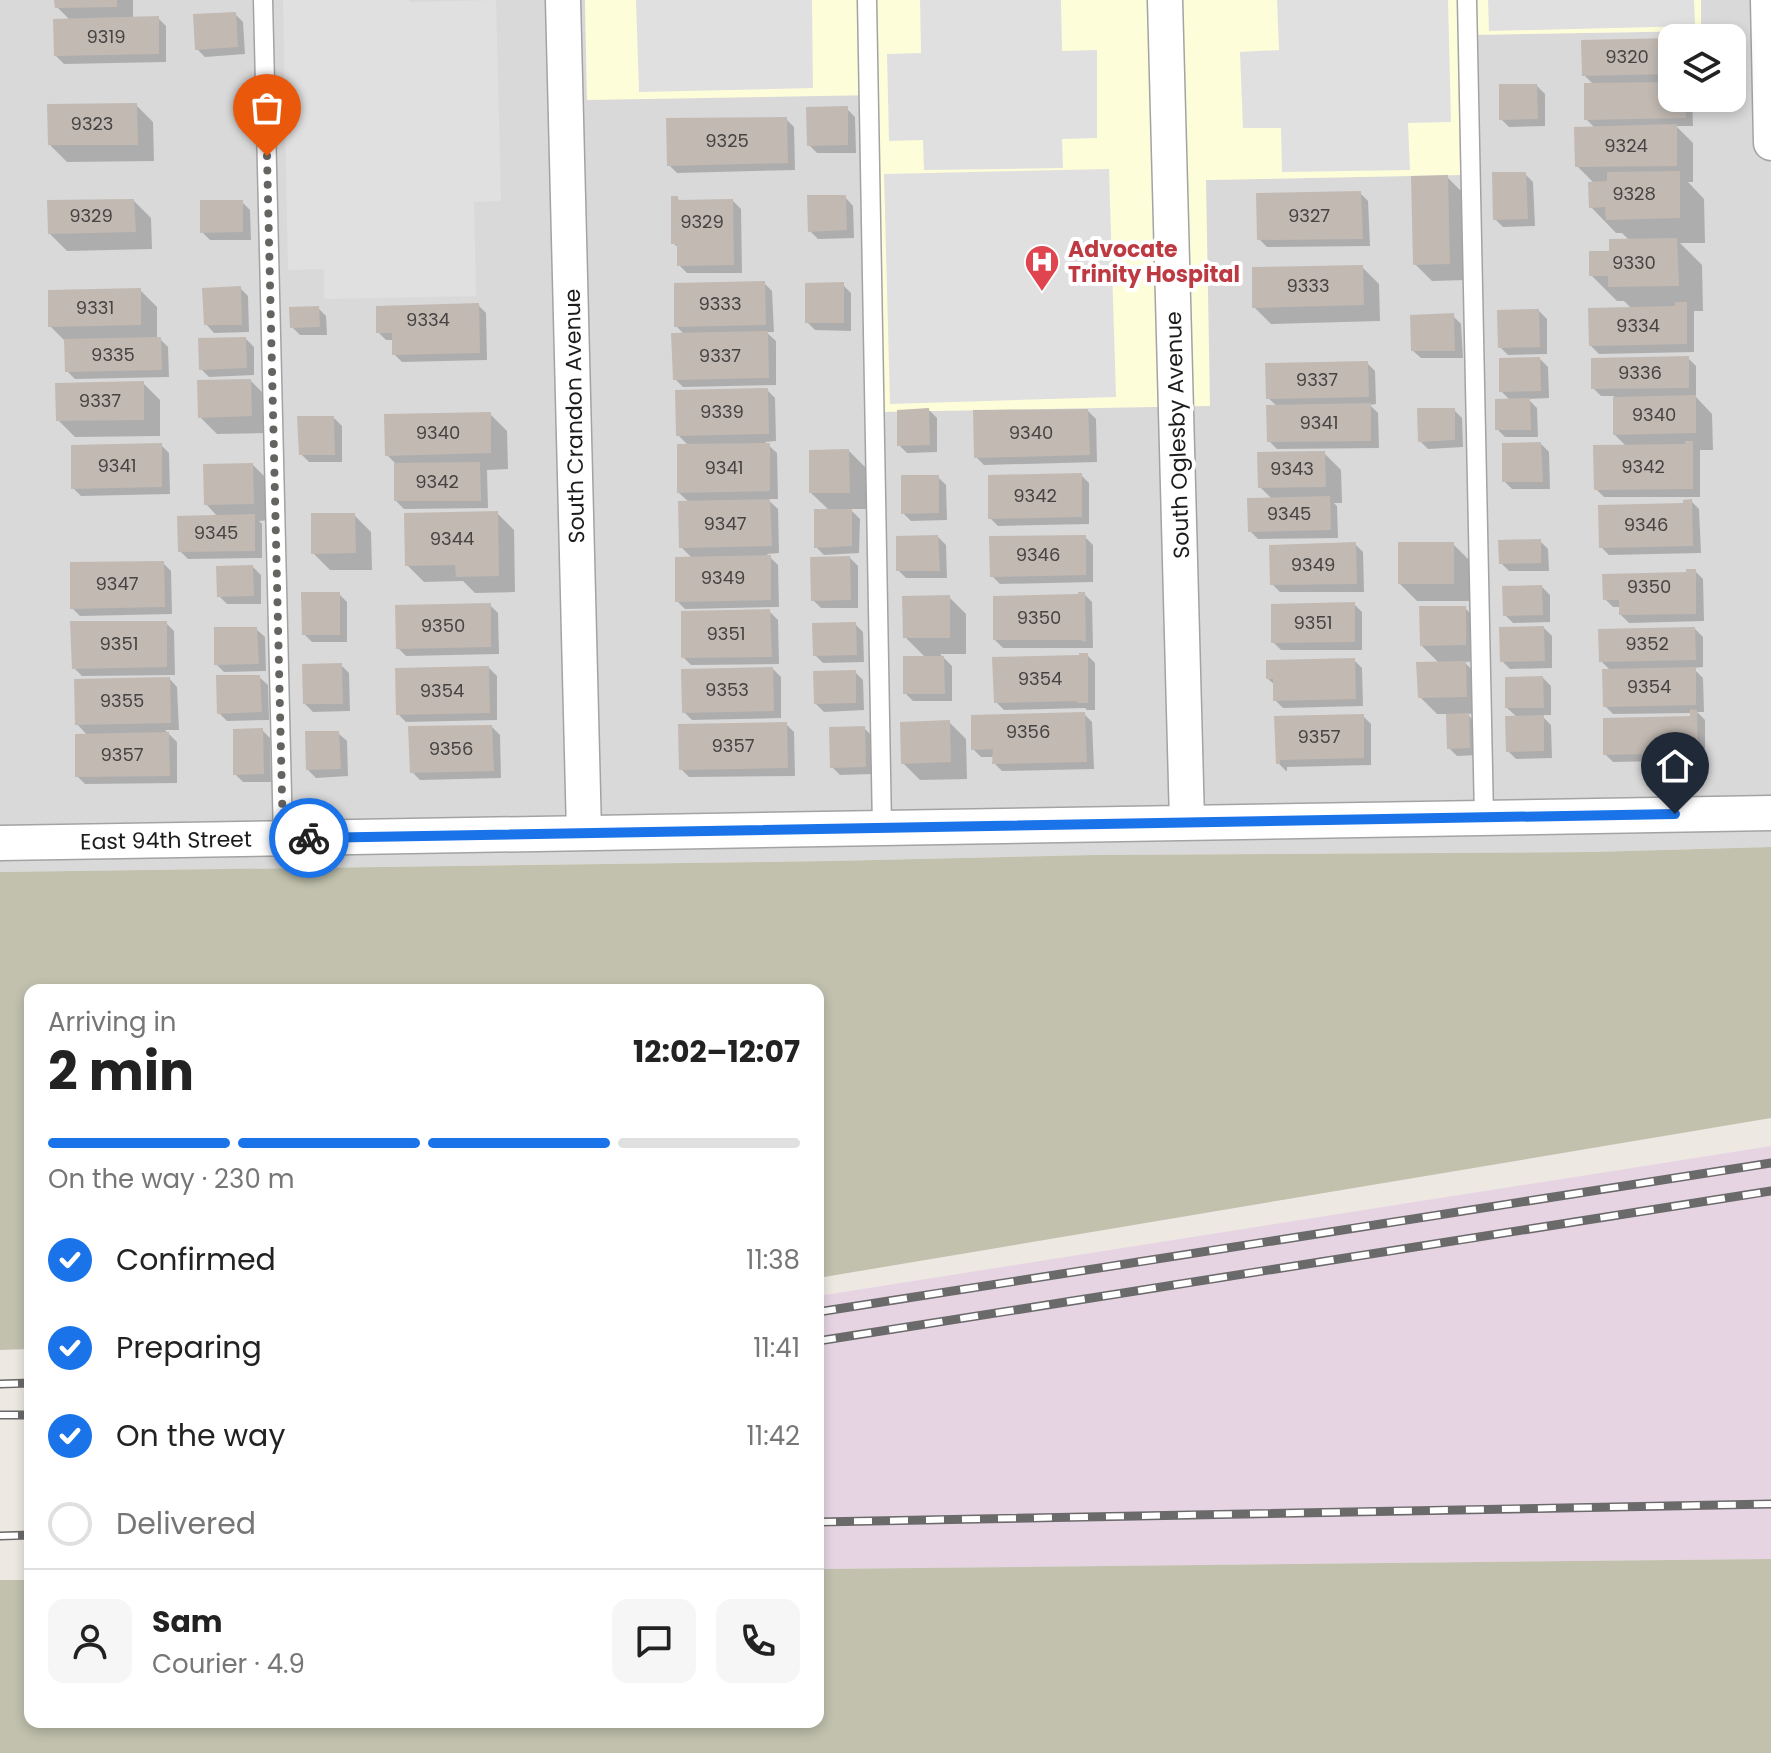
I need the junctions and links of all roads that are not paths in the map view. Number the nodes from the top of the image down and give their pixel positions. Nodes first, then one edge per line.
1 (263, 0) edge
2 (563, 0) edge
3 (867, 0) edge
4 (1165, 0) edge
5 (1467, 0) edge
6 (1768, 0) edge
7 (1771, 143) edge
8 (1771, 813) edge
9 (1484, 818) junction
10 (1187, 822) junction
11 (882, 828) junction
12 (584, 833) junction
13 (283, 838) junction
14 (0, 843) edge

1 - 13 lane
2 - 12 street, South Crandon Avenue
3 - 11 lane
4 - 10 street, South Oglesby Avenue
5 - 9 lane
6 - 7 street
8 - 9 street, East 94th Street
9 - 10 street, East 94th Street
10 - 11 street, East 94th Street
11 - 12 street, East 94th Street
12 - 13 street, East 94th Street
13 - 14 street, East 94th Street

